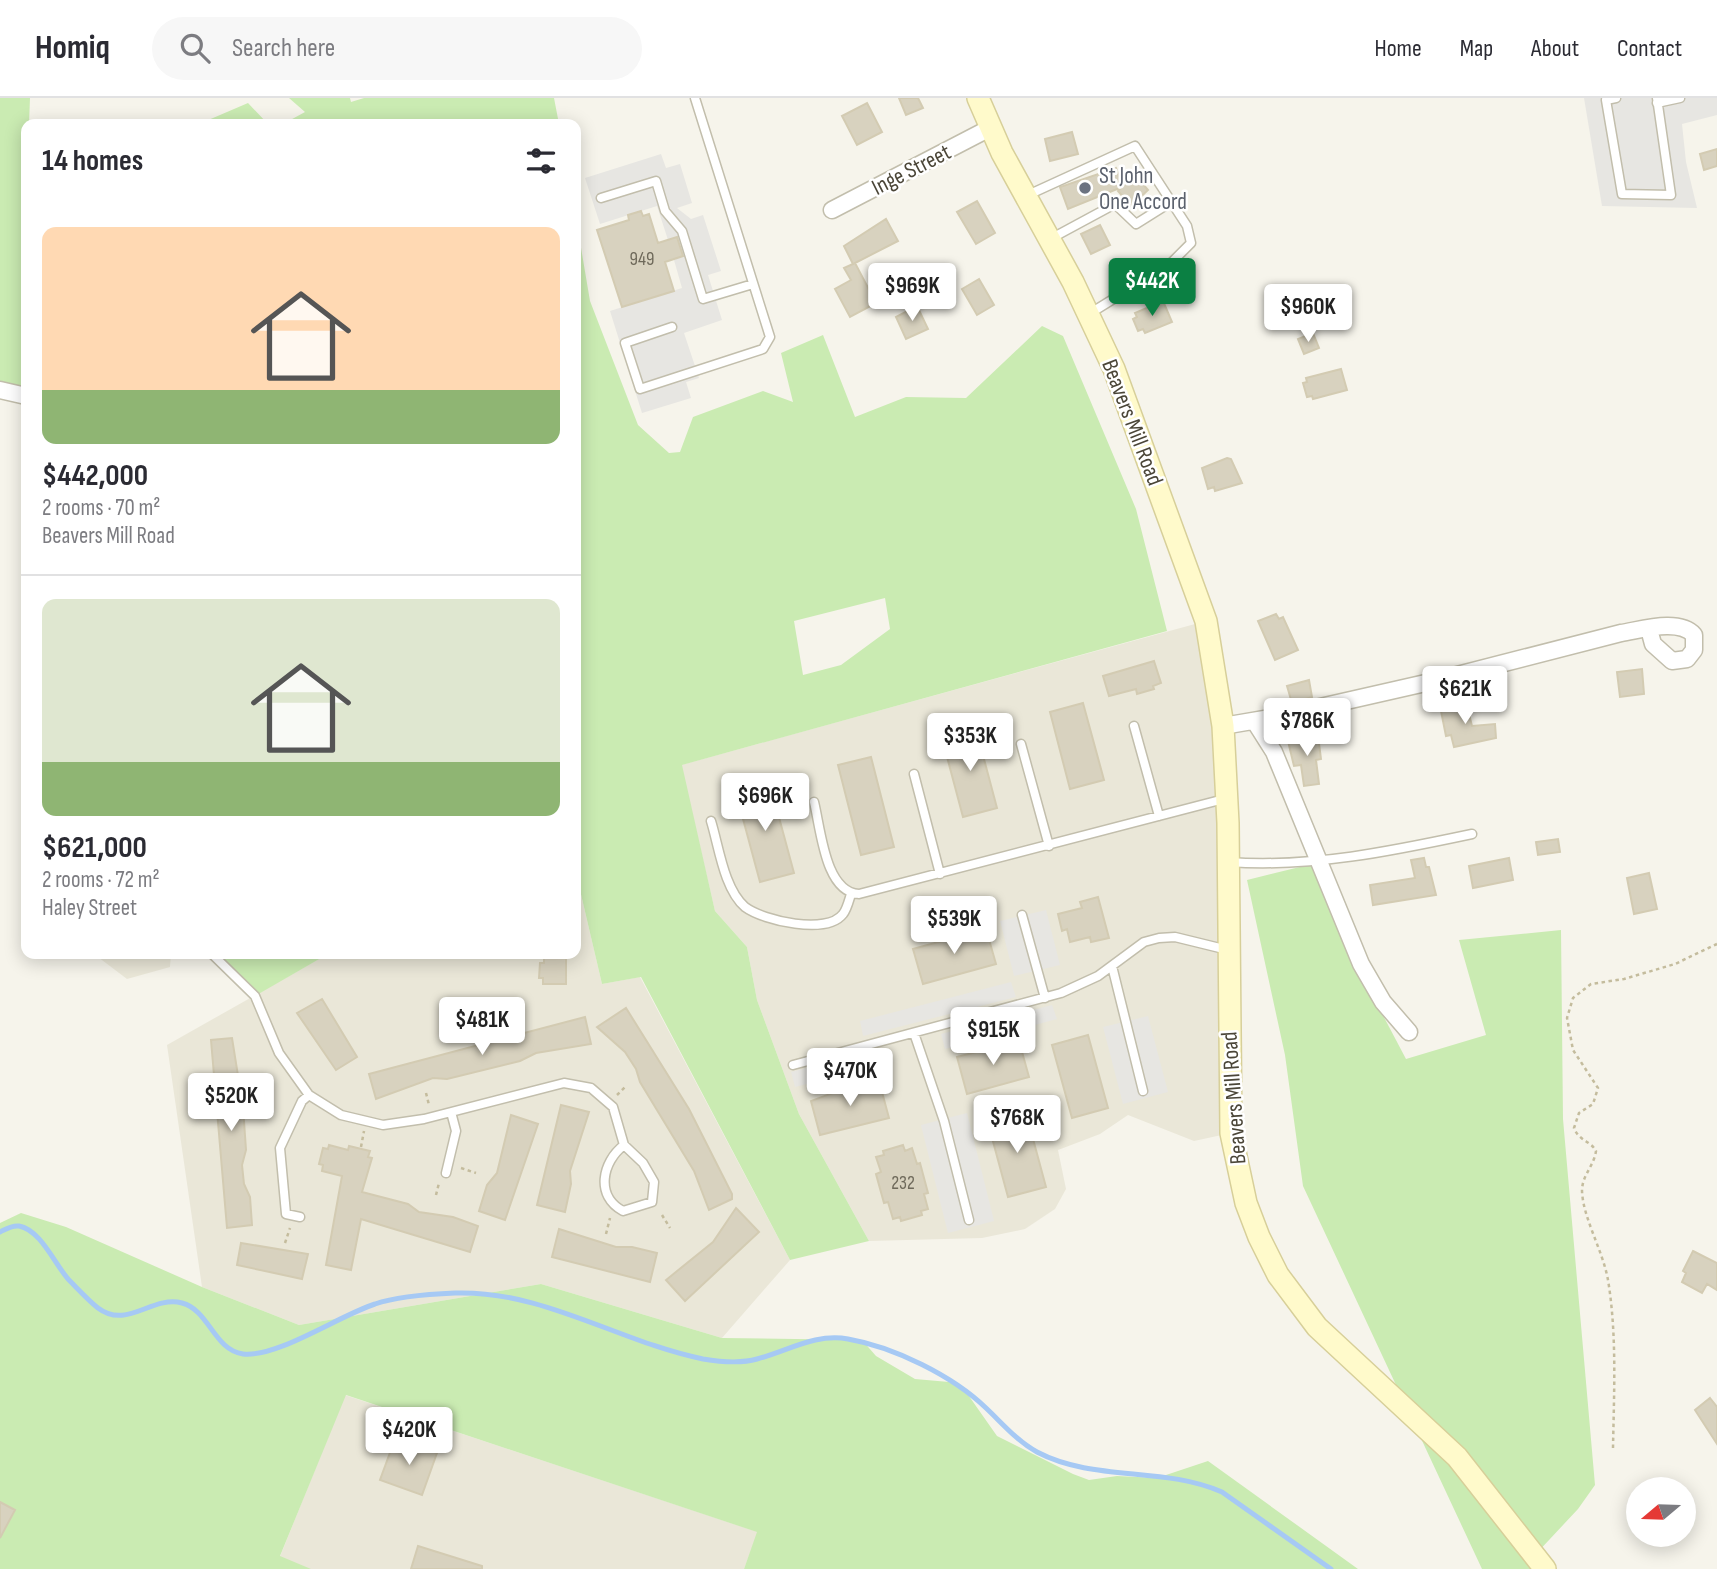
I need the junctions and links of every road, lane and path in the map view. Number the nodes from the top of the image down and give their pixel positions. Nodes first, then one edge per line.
1 (695, 98) edge
2 (978, 98) edge
3 (1616, 98) edge
4 (1680, 98) edge
5 (1655, 100) edge
6 (990, 128) junction
7 (1026, 196) junction
8 (601, 198) dead end
9 (1171, 202) junction
10 (832, 210) dead end
11 (1050, 240) junction
12 (754, 284) junction
13 (1089, 314) junction
14 (673, 327) dead end
15 (0, 390) edge
16 (21, 395) edge
17 (1649, 629) dead end
18 (1255, 722) junction
19 (1134, 726) dead end
20 (1223, 726) junction
21 (1021, 744) dead end
22 (914, 774) dead end
23 (1227, 798) junction
24 (814, 802) dead end
25 (1159, 816) junction
26 (711, 821) dead end
27 (1472, 834) dead end
28 (1049, 846) junction
29 (1317, 859) junction
30 (1227, 862) junction
31 (940, 874) junction
32 (851, 894) junction
33 (1022, 915) dead end
34 (1717, 944) edge
35 (1228, 950) junction
36 (217, 959) edge
37 (1112, 966) junction
38 (1045, 998) junction
39 (1409, 1032) dead end
40 (914, 1033) junction
41 (793, 1065) dead end
42 (626, 1086) dead end
43 (1143, 1091) dead end
44 (426, 1093) dead end
45 (309, 1095) junction
46 (615, 1097) dead end
47 (430, 1108) dead end
48 (451, 1112) junction
49 (364, 1132) dead end
50 (624, 1145) junction
51 (361, 1147) dead end
52 (461, 1168) dead end
53 (476, 1173) dead end
54 (443, 1176) joint
55 (436, 1195) dead end
56 (662, 1215) dead end
57 (300, 1217) dead end
58 (610, 1218) dead end
59 (970, 1220) dead end
60 (290, 1228) dead end
61 (670, 1228) dead end
62 (606, 1234) dead end
63 (285, 1243) dead end
64 (1612, 1448) dead end
65 (1545, 1569) edge

1 - 12 lane
2 - 6 street, Beavers Mill Road
3 - 5 lane
4 - 5 lane
6 - 7 street, Beavers Mill Road
6 - 10 street, Inge Street
7 - 9 lane
7 - 11 street, Beavers Mill Road
8 - 12 lane
9 - 11 lane
9 - 13 lane
11 - 13 street, Beavers Mill Road
12 - 14 lane
13 - 20 street, Beavers Mill Road
15 - 16 street
17 - 18 street
18 - 20 street
18 - 29 street
19 - 25 lane
20 - 23 street, Beavers Mill Road
21 - 28 lane
22 - 31 lane
23 - 25 lane
23 - 30 street, Beavers Mill Road
24 - 32 lane
25 - 28 lane
26 - 32 lane
27 - 29 lane
28 - 31 lane
29 - 30 lane
29 - 39 street
30 - 35 street, Beavers Mill Road
31 - 32 lane
33 - 38 lane
34 - 64 path
35 - 37 lane
35 - 65 street, Beavers Mill Road
36 - 45 lane
37 - 38 lane
37 - 43 lane
38 - 40 lane
40 - 41 lane
40 - 59 lane
42 - 46 path
44 - 47 path
45 - 48 lane
45 - 57 lane
48 - 50 lane
48 - 54 lane
49 - 51 path
50 - 50 lane
52 - 53 path
54 - 55 path
56 - 61 path
58 - 62 path
60 - 63 path

